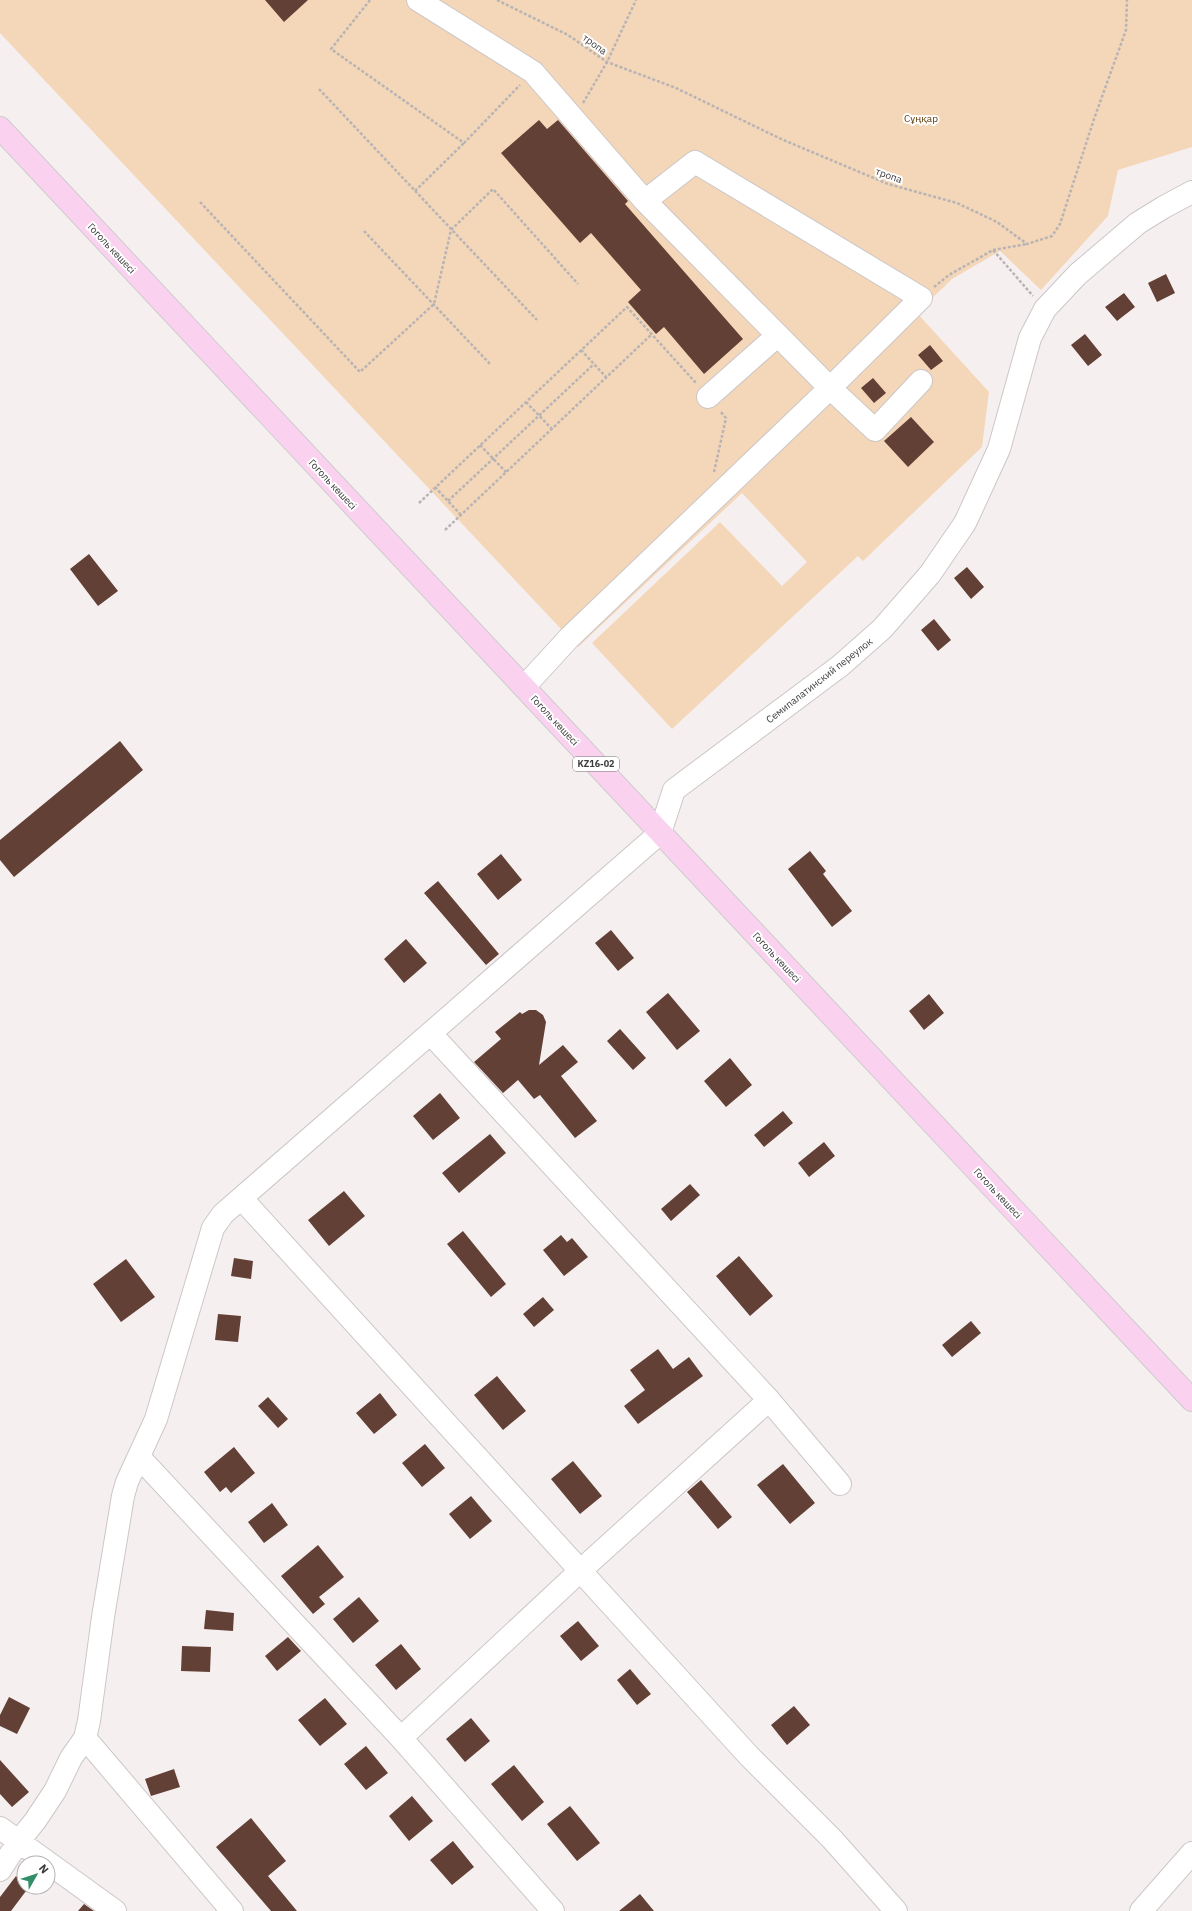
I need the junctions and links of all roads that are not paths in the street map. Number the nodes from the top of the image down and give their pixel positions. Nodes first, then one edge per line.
1 (418, 0) edge
2 (0, 128) edge
3 (1192, 192) edge
4 (645, 202) junction
5 (778, 335) junction
6 (921, 381) dead end
7 (830, 388) junction
8 (708, 397) road end
9 (524, 687) junction
10 (660, 833) junction
11 (431, 1034) junction
12 (242, 1199) junction
13 (769, 1400) junction
14 (1192, 1400) edge
15 (139, 1457) junction
16 (840, 1484) dead end
17 (580, 1571) junction
18 (85, 1738) junction
19 (401, 1738) junction
20 (0, 1828) edge
21 (19, 1841) junction
22 (1192, 1853) edge
23 (0, 1870) edge
24 (115, 1911) edge
25 (232, 1911) edge
26 (553, 1911) edge
27 (896, 1911) edge
28 (1141, 1911) edge

1 - 4 street
2 - 9 main road, Гоголь көшесі / KZ16-02
3 - 10 street, Семипалатинский переулок
4 - 5 street
4 - 7 street
5 - 7 street
5 - 8 street
6 - 7 street
7 - 9 street
9 - 10 main road, Гоголь көшесі / KZ16-02
10 - 11 street
10 - 14 main road, Гоголь көшесі / KZ16-02
11 - 12 street
11 - 13 street
12 - 15 street
12 - 17 street
13 - 16 street
13 - 17 street
15 - 18 street
15 - 19 street
17 - 19 street
17 - 27 street
18 - 21 street
18 - 25 street
19 - 26 street
20 - 21 street
21 - 23 street
21 - 24 street
22 - 28 street

